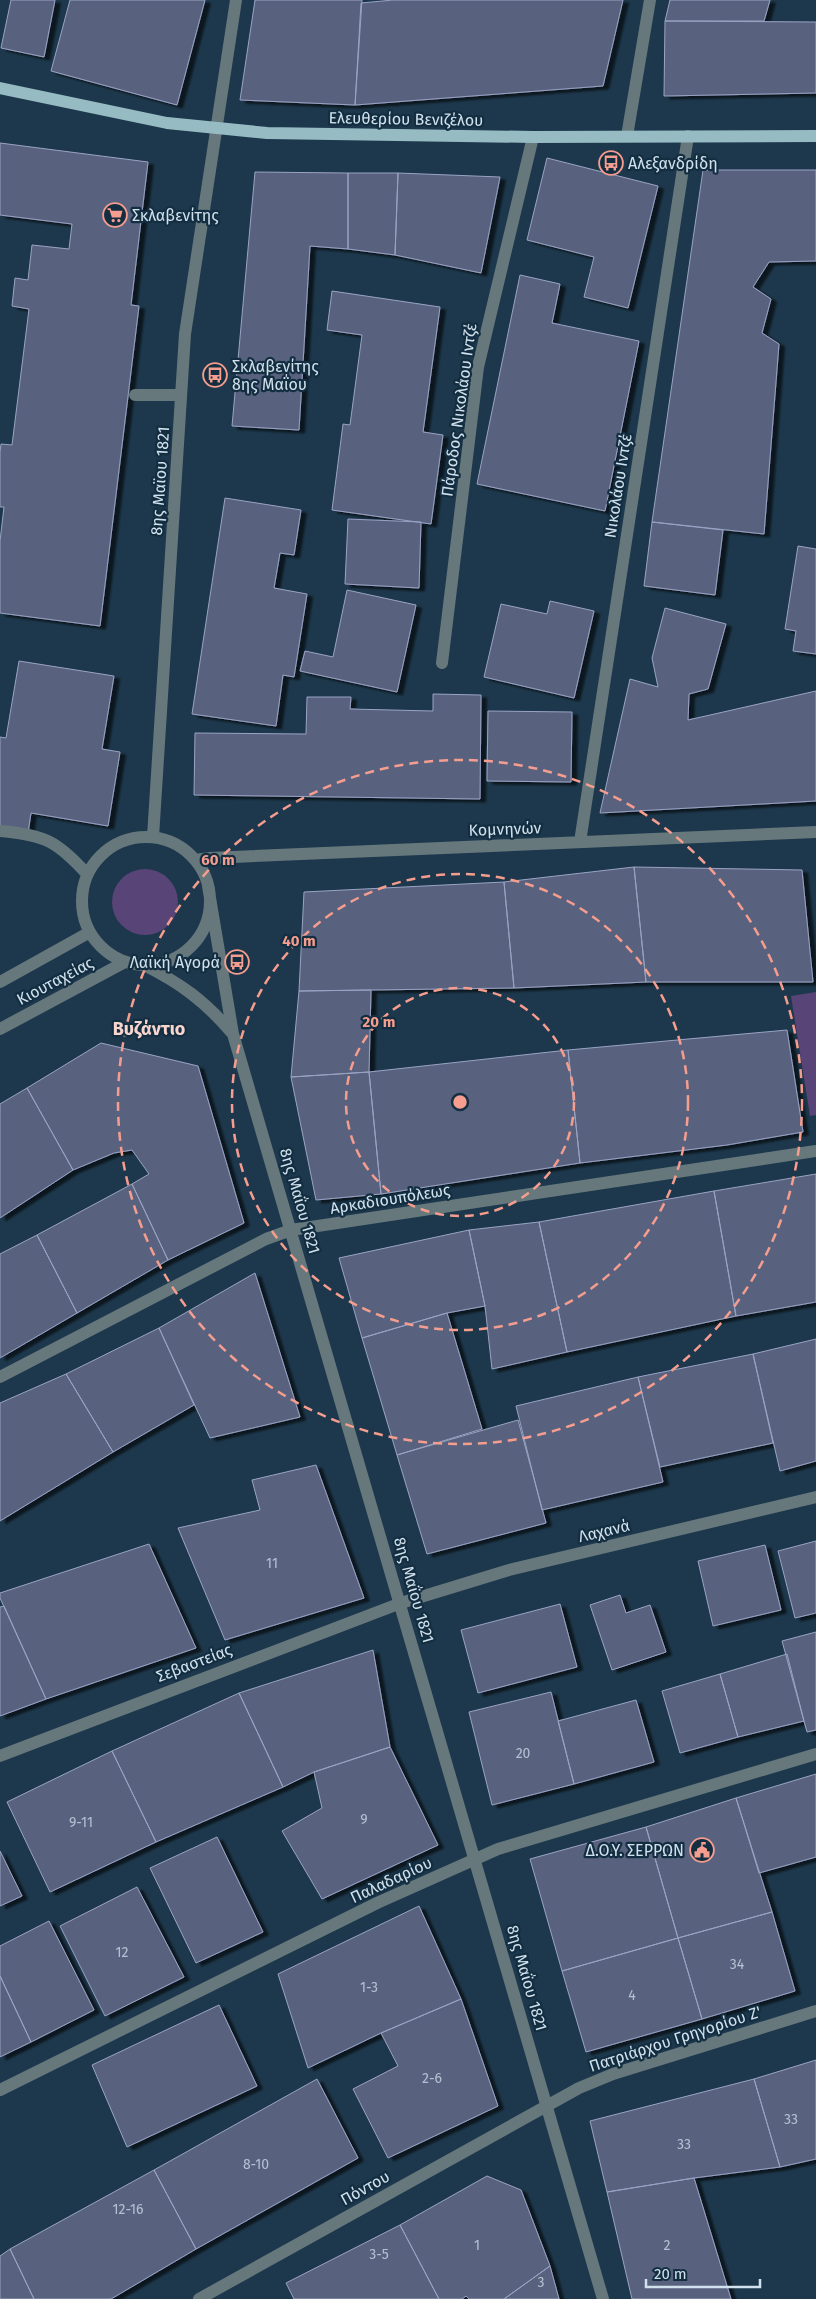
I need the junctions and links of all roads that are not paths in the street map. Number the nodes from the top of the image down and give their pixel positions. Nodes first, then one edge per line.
1 (236, 0) edge
2 (650, 0) edge
3 (0, 88) edge
4 (216, 128) junction
5 (533, 136) junction
6 (627, 136) junction
7 (688, 136) junction
8 (816, 136) edge
9 (135, 394) dead end
10 (181, 395) junction
11 (442, 663) dead end
12 (0, 831) edge
13 (816, 832) edge
14 (153, 838) junction
15 (580, 842) junction
16 (195, 860) junction
17 (88, 874) junction
18 (208, 886) junction
19 (90, 932) junction
20 (124, 962) junction
21 (144, 965) junction
22 (0, 982) edge
23 (0, 1029) edge
24 (233, 1034) junction
25 (816, 1151) edge
26 (291, 1230) junction
27 (0, 1377) edge
28 (816, 1497) edge
29 (401, 1603) junction
30 (816, 1754) edge
31 (0, 1756) edge
32 (476, 1859) junction
33 (816, 2010) edge
34 (0, 2090) edge
35 (547, 2105) junction
36 (199, 2299) edge
37 (603, 2299) edge

1 - 4 street, 8ης Μαϊου 1821
2 - 6 street
3 - 4 main road, Ελευθερίου Βενιζέλου
4 - 5 main road, Ελευθερίου Βενιζέλου
4 - 10 street, 8ης Μαϊου 1821
5 - 6 main road, Ελευθερίου Βενιζέλου
5 - 11 street, Πάροδος Νικολάου Ιντζέ
6 - 7 main road, Ελευθερίου Βενιζέλου
7 - 8 main road, Ελευθερίου Βενιζέλου
7 - 15 street, Νικολάου Ιντζέ
9 - 10 street
10 - 14 street, 8ης Μαϊου 1821
12 - 17 street
13 - 15 street, Κομνηνών
14 - 16 street
14 - 17 street
15 - 16 street, Κομνηνών
16 - 18 street
17 - 19 street
18 - 21 street
18 - 24 street, 8ης Μαΐου 1821
19 - 20 street
19 - 22 street, Κιουταχείας
20 - 21 street
20 - 23 street, Κιουταχείας
21 - 24 street
24 - 26 street, 8ης Μαΐου 1821
25 - 26 street, Αρκαδιουπόλεως
26 - 27 street, Αρκαδιουπόλεως
26 - 29 street, 8ης Μαΐου 1821
28 - 29 street, Λαχανά
29 - 31 street, Σεβαστείας
29 - 32 street, 8ης Μαΐου 1821
30 - 32 street, Παλαδαρίου
32 - 34 street, Παλαδαρίου
32 - 35 street, 8ης Μαΐου 1821
33 - 35 street, Πατριάρχου Γρηγορίου Ζ'
35 - 36 street, Πόντου
35 - 37 street, 8ης Μαΐου 1821

